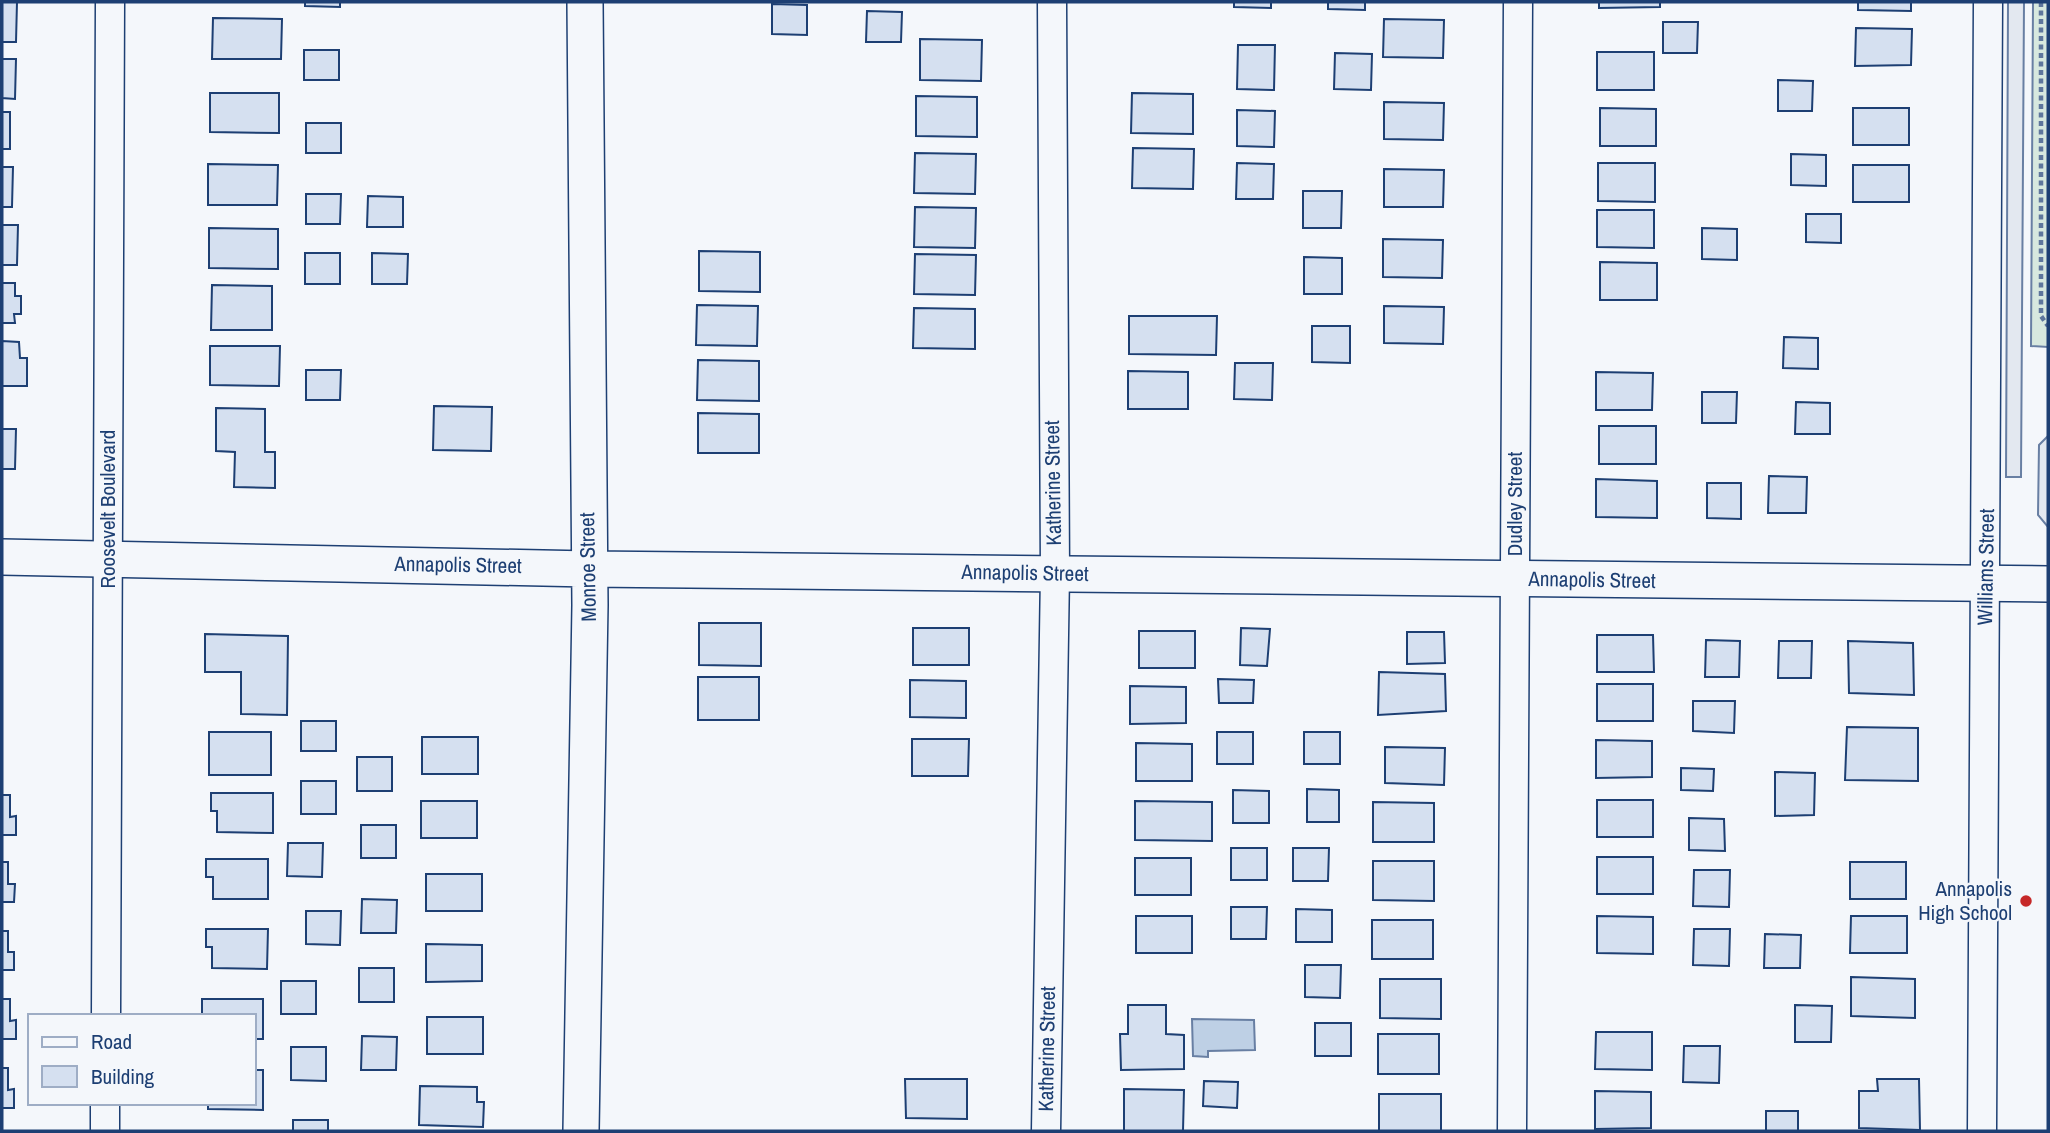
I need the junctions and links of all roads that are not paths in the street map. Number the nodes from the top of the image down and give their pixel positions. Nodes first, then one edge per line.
1 (110, 2) edge
2 (585, 2) edge
3 (1052, 2) edge
4 (1518, 2) edge
5 (1988, 2) edge
6 (2, 557) edge
7 (108, 559) junction
8 (589, 569) junction
9 (1055, 573) junction
10 (1515, 579) junction
11 (1985, 584) junction
12 (2048, 584) edge
13 (106, 1014) edge
14 (105, 1105) edge
15 (105, 1131) edge
16 (581, 1131) edge
17 (1046, 1131) edge
18 (1512, 1131) edge
19 (1982, 1131) edge

1 - 7 street, Roosevelt Boulevard
2 - 8 street, Monroe Street
3 - 9 street, Katherine Street
4 - 10 street, Dudley Street
5 - 11 street, Williams Street
6 - 7 street, Annapolis Street
7 - 8 street, Annapolis Street
7 - 13 street, Roosevelt Boulevard
8 - 9 street, Annapolis Street
8 - 16 street, Monroe Street
9 - 10 street, Annapolis Street
9 - 17 street, Katherine Street
10 - 11 street, Annapolis Street
10 - 18 street, Dudley Street
11 - 12 street, Annapolis Street
11 - 19 street, Williams Street
14 - 15 street

